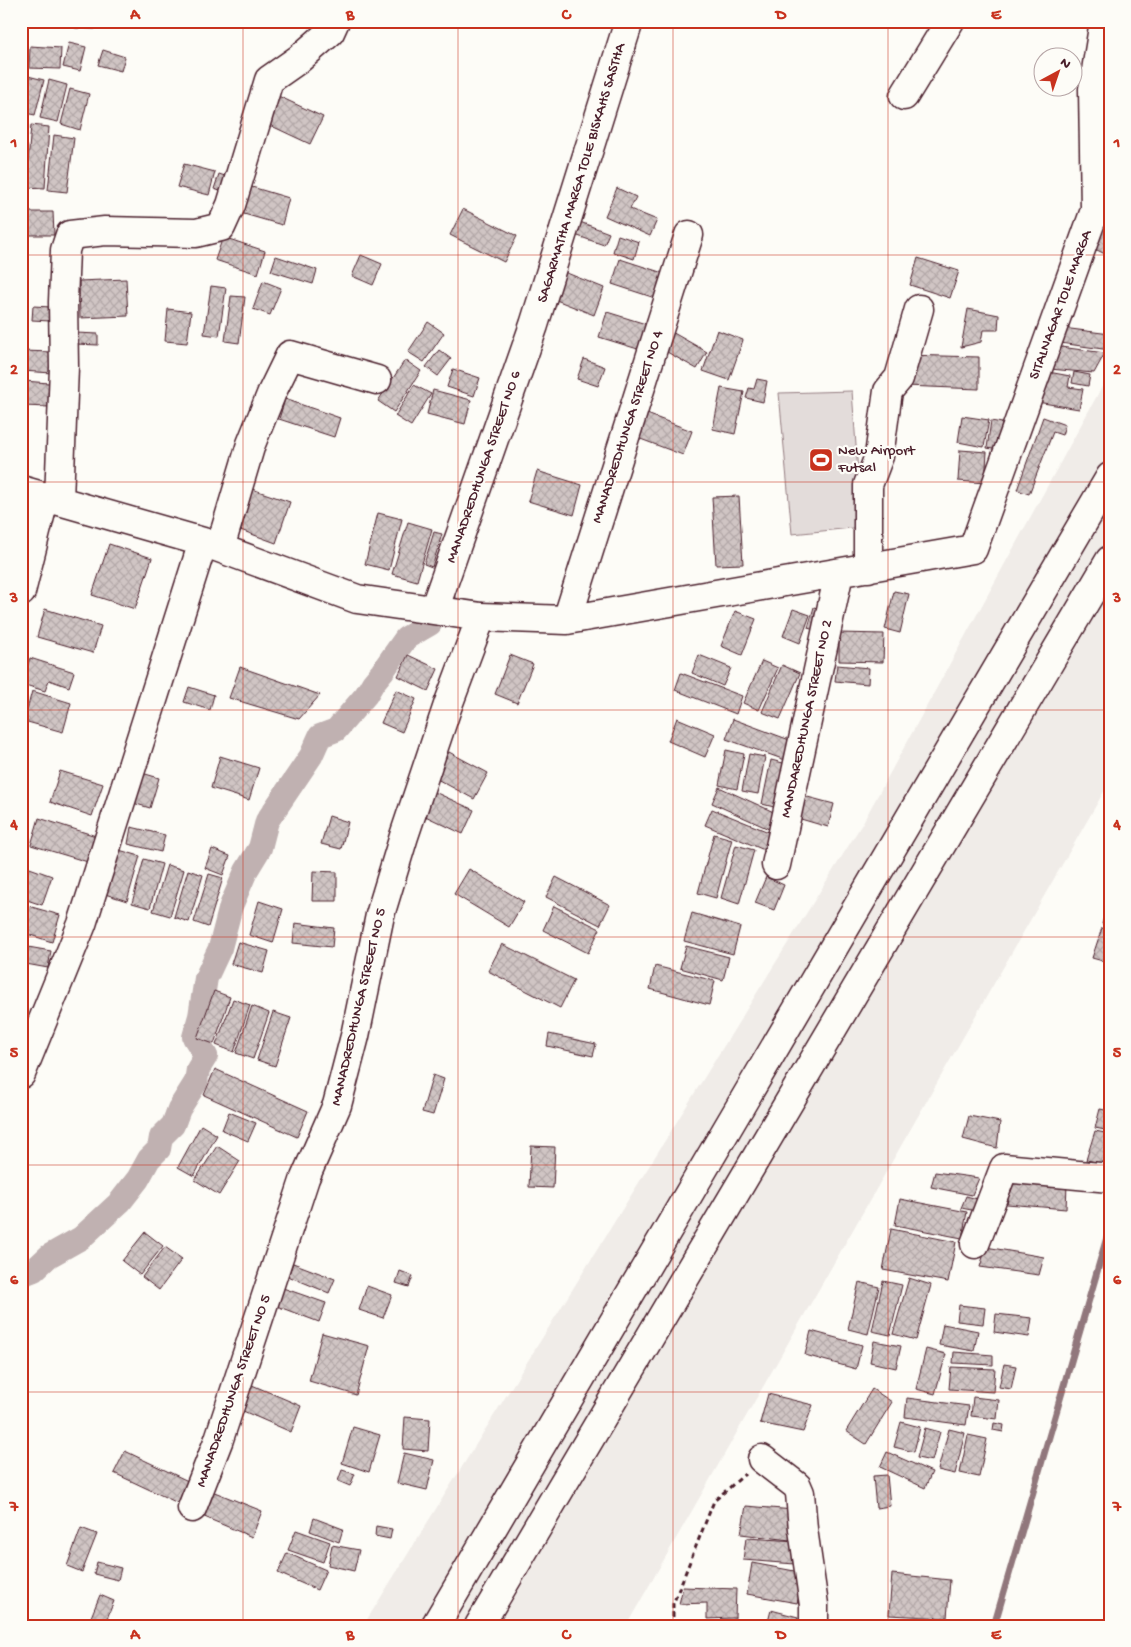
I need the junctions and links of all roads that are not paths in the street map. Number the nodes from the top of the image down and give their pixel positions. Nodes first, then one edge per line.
1 (335, 21) edge
2 (629, 21) edge
3 (950, 21) edge
4 (1104, 21) edge
5 (904, 96) dead end
6 (1102, 211) edge
7 (689, 235) dead end
8 (919, 309) dead end
9 (534, 325) joint
10 (377, 380) dead end
11 (1110, 477) edge
12 (41, 495) edge
13 (212, 545) junction
14 (1110, 560) edge
15 (868, 568) junction
16 (838, 573) junction
17 (21, 592) edge
18 (434, 610) junction
19 (482, 617) junction
20 (567, 620) junction
21 (776, 865) dead end
22 (21, 1074) edge
23 (1110, 1178) edge
24 (975, 1244) dead end
25 (762, 1459) road end
26 (192, 1508) dead end
27 (435, 1626) edge
28 (479, 1626) edge
29 (814, 1626) edge

1 - 12 street
2 - 9 street, SAGARMATHA MARGA TOLE BISKAHS SASTHA
3 - 5 street
4 - 6 street, SITALNAGAR TOLE MARGA
6 - 15 street, SITALNAGAR TOLE MARGA
7 - 20 street, MANADREDHUNGA STREET NO 4
8 - 15 street
9 - 18 street, MANADREDHUNGA STREET NO 6
10 - 13 street
11 - 27 street
12 - 13 street
12 - 17 street
13 - 18 street
13 - 22 street
14 - 28 street
15 - 16 street
16 - 20 street
16 - 21 street, MANDAREDHUNGA STREET NO 2
18 - 19 street
19 - 20 street
19 - 26 street, MANADREDHUNGA STREET NO 5
23 - 24 street
25 - 29 street

